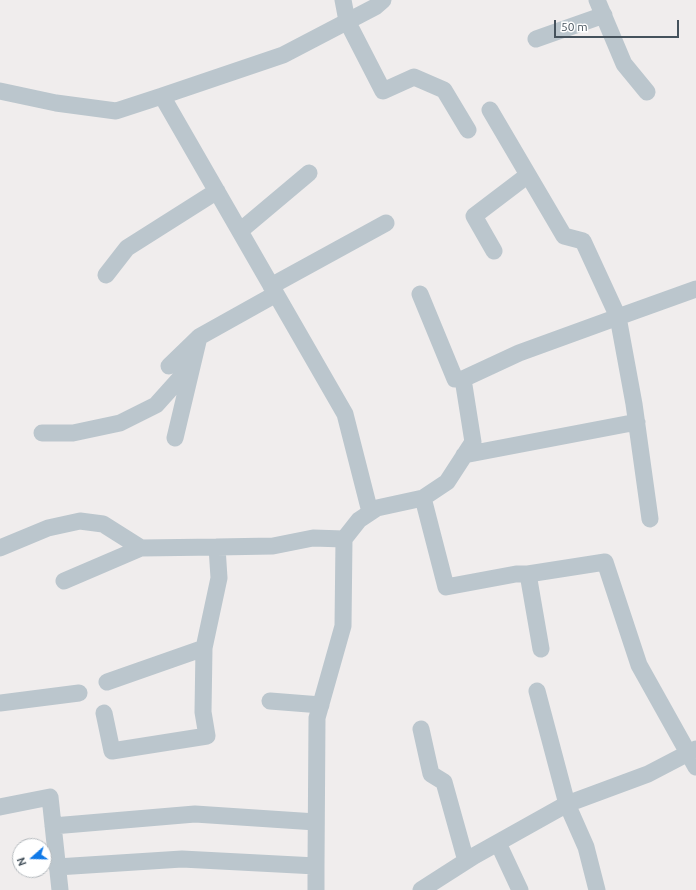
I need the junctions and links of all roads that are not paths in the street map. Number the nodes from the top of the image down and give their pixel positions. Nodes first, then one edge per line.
1 (343, 0) edge
2 (383, 0) edge
3 (601, 8) edge
4 (347, 21) junction
5 (536, 39) dead end
6 (647, 92) dead end
7 (1, 95) edge
8 (162, 96) junction
9 (490, 110) dead end
10 (468, 130) dead end
11 (309, 173) dead end
12 (528, 175) junction
13 (217, 191) junction
14 (386, 223) dead end
15 (240, 231) junction
16 (494, 251) dead end
17 (106, 275) dead end
18 (696, 289) edge
19 (274, 290) junction
20 (420, 294) dead end
21 (618, 317) junction
22 (199, 337) junction
23 (192, 364) junction
24 (169, 366) dead end
25 (463, 379) junction
26 (637, 422) junction
27 (42, 433) dead end
28 (175, 438) dead end
29 (464, 455) junction
30 (423, 498) junction
31 (370, 512) junction
32 (650, 519) dead end
33 (344, 539) junction
34 (217, 547) junction
35 (0, 548) edge
36 (141, 548) junction
37 (528, 574) junction
38 (64, 581) dead end
39 (204, 648) junction
40 (541, 649) dead end
41 (107, 682) dead end
42 (537, 691) dead end
43 (79, 693) dead end
44 (270, 701) dead end
45 (0, 702) edge
46 (321, 705) junction
47 (104, 713) dead end
48 (420, 730) dead end
49 (694, 756) edge
50 (567, 804) junction
51 (0, 807) edge
52 (316, 822) junction
53 (53, 826) junction
54 (498, 843) junction
55 (466, 862) junction
56 (316, 866) junction
57 (57, 867) junction
58 (60, 890) edge
59 (316, 890) edge
60 (421, 890) edge
61 (520, 890) edge
62 (597, 890) edge

1 - 4 street
2 - 4 street
3 - 5 street
3 - 6 street
4 - 8 street
4 - 10 street
7 - 8 street
8 - 13 street
9 - 12 street
11 - 15 street
12 - 16 street
12 - 21 street
13 - 15 street
13 - 17 street
14 - 19 street
15 - 19 street
18 - 21 street
19 - 22 street
19 - 31 street
20 - 25 street
21 - 25 street
21 - 26 street
22 - 23 street
22 - 24 street
23 - 27 street
23 - 28 street
25 - 29 street
26 - 29 street
26 - 32 street
29 - 30 street
30 - 31 street
30 - 37 street
31 - 33 street
33 - 34 street
33 - 46 street
34 - 36 street
34 - 39 street
35 - 36 street
36 - 38 street
37 - 40 street
37 - 49 street
39 - 41 street
39 - 47 street
42 - 50 street
43 - 45 street
44 - 46 street
46 - 52 street
48 - 55 street
49 - 50 street
50 - 54 street
50 - 62 street
51 - 53 street
52 - 53 street
52 - 56 street
53 - 57 street
54 - 55 street
54 - 61 street
55 - 60 street
56 - 57 street
56 - 59 street
57 - 58 street

